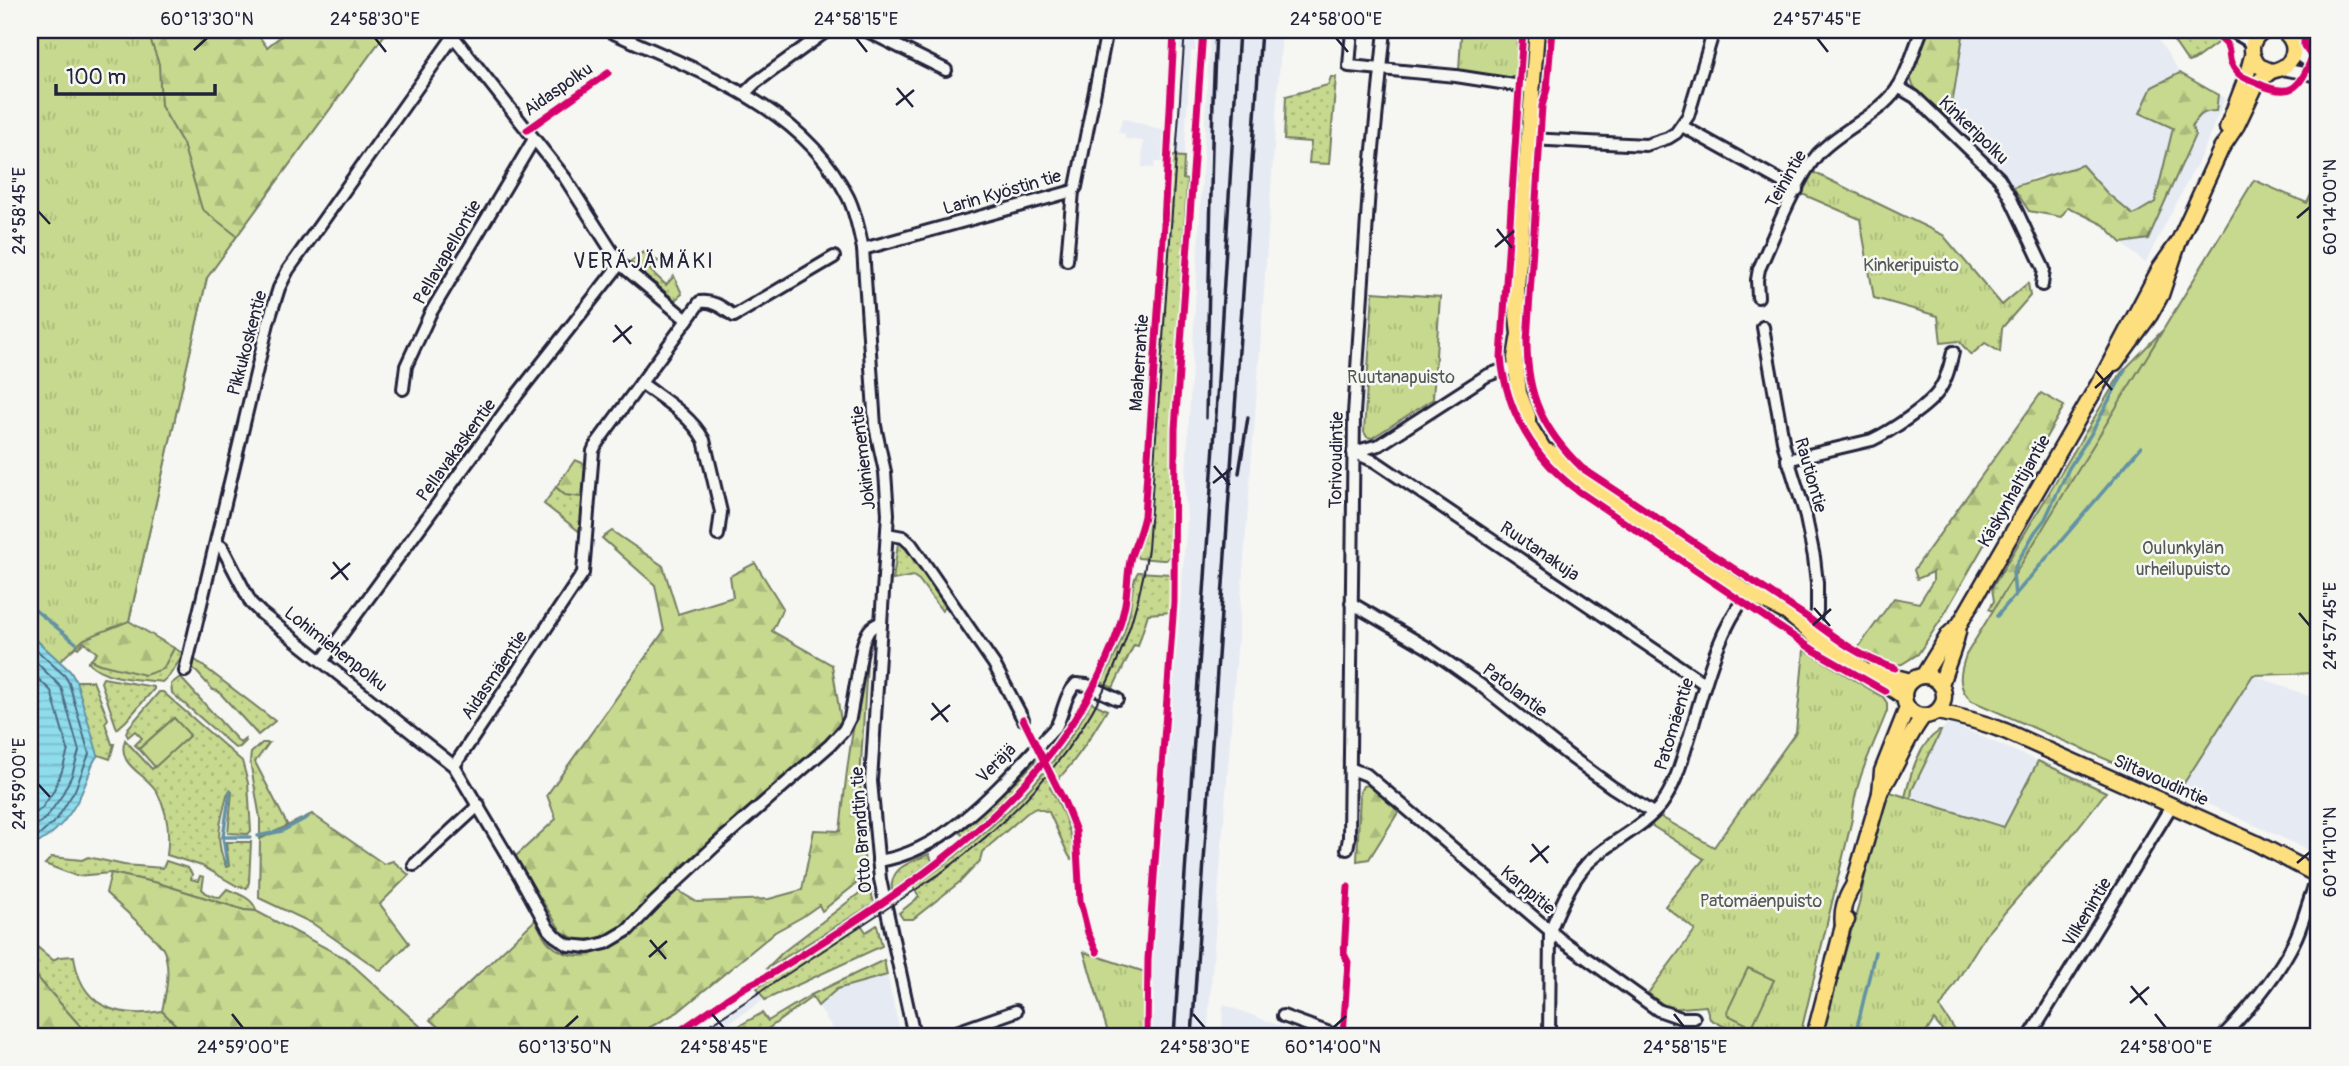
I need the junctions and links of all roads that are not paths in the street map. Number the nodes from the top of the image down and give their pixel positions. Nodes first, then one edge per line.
1 (607, 30) edge
2 (828, 30) edge
3 (865, 30) edge
4 (1107, 30) edge
5 (1352, 30) edge
6 (1385, 30) edge
7 (1537, 30) edge
8 (1714, 30) edge
9 (1922, 30) edge
10 (2230, 30) edge
11 (2265, 30) edge
12 (455, 33) edge
13 (2289, 36) edge
14 (2252, 51) junction
15 (2319, 67) edge
16 (946, 70) dead end
17 (1380, 70) junction
18 (2276, 70) junction
19 (2319, 76) edge
20 (1533, 88) junction
21 (1898, 88) junction
22 (745, 93) junction
23 (1682, 126) junction
24 (534, 139) junction
25 (1530, 139) junction
26 (2221, 149) junction
27 (1797, 190) junction
28 (1073, 191) junction
29 (863, 248) junction
30 (834, 257) dead end
31 (1067, 260) dead end
32 (620, 264) junction
33 (2042, 285) dead end
34 (1758, 297) dead end
35 (687, 320) junction
36 (1763, 327) dead end
37 (1953, 352) dead end
38 (1516, 363) junction
39 (641, 383) junction
40 (404, 389) dead end
41 (1353, 452) junction
42 (1787, 460) junction
43 (887, 534) junction
44 (718, 535) dead end
45 (216, 543) junction
46 (1748, 593) junction
47 (1351, 603) junction
48 (880, 624) junction
49 (1959, 625) junction
50 (1807, 631) junction
51 (324, 660) junction
52 (1867, 670) junction
53 (186, 671) dead end
54 (1917, 678) junction
55 (1704, 684) junction
56 (1942, 691) junction
57 (1117, 699) dead end
58 (1905, 702) junction
59 (1930, 714) junction
60 (1023, 719) dead end
61 (1985, 723) junction
62 (454, 766) junction
63 (1352, 769) junction
64 (1880, 793) junction
65 (479, 805) junction
66 (2172, 805) junction
67 (1653, 813) junction
68 (1347, 849) dead end
69 (878, 860) junction
70 (414, 865) dead end
71 (2319, 876) edge
72 (1550, 931) junction
73 (1016, 1011) dead end
74 (1283, 1016) dead end
75 (1694, 1018) dead end
76 (914, 1036) edge
77 (944, 1036) edge
78 (1338, 1036) edge
79 (1549, 1036) edge
80 (1814, 1036) edge
81 (2031, 1036) edge
82 (2223, 1036) edge

1 - 22 street, Jokiniementie
2 - 22 street
3 - 16 street
4 - 28 street, Larin Kyöstin tie
5 - 17 street
6 - 17 street, Torivoudintie
7 - 20 main road
8 - 23 street
9 - 21 street, Teinintie
10 - 14 street
11 - 14 main road
12 - 24 street
12 - 45 street, Pikkukoskentie
13 - 15 street
13 - 18 main road, Käskynhaltijantie
14 - 18 main road
14 - 26 main road, Käskynhaltijantie
17 - 20 street
17 - 41 street, Torivoudintie
18 - 19 street
18 - 26 main road, Käskynhaltijantie
20 - 25 main road
21 - 27 street, Teinintie
21 - 33 street, Kinkeripolku
22 - 29 street, Jokiniementie
23 - 25 street
23 - 27 street
24 - 32 street
24 - 40 street, Pellavapellontie
25 - 38 main road
26 - 49 main road, Käskynhaltijantie
27 - 34 street, Teinintie
28 - 29 street, Larin Kyöstin tie
28 - 31 street
29 - 43 street, Jokiniementie
30 - 35 street, Aidasmäentie
32 - 35 street
32 - 51 street, Pellavakaskentie
35 - 39 street, Aidasmäentie
36 - 42 street, Rautiontie
37 - 42 street
38 - 41 street
38 - 46 main road
39 - 44 street
39 - 62 street, Aidasmäentie
41 - 47 street, Torivoudintie
41 - 55 street, Ruutanakuja
42 - 50 street, Rautiontie
43 - 48 street, Otto Brandtin tie
43 - 60 street, Jokiniementie
45 - 51 street, Lohimiehenpolku
45 - 53 street, Pikkukoskentie
46 - 50 main road
46 - 55 street, Patomäentie
47 - 63 street, Torivoudintie
47 - 67 street, Patolantie
48 - 65 street
48 - 69 street, Otto Brandtin tie
49 - 54 main road, Käskynhaltijantie
49 - 56 main road, Käskynhaltijantie
50 - 52 main road
51 - 62 street, Lohimiehenpolku
52 - 54 main road
52 - 58 main road
54 - 56 main road
54 - 58 main road
55 - 67 street, Patomäentie
56 - 59 main road
56 - 61 main road, Siltavoudintie
57 - 69 street, Veräjä
58 - 59 main road
58 - 64 main road
59 - 61 main road, Siltavoudintie
59 - 64 main road
61 - 66 main road, Siltavoudintie
62 - 65 street
63 - 68 street, Torivoudintie
63 - 72 street, Karppitie
64 - 80 main road
65 - 70 street
66 - 71 main road, Siltavoudintie
66 - 81 street, Vilkenintie
67 - 72 street, Patomäentie
69 - 76 street, Otto Brandtin tie
71 - 82 street
72 - 75 street, Karppitie
72 - 79 street, Patomäentie
73 - 77 street
74 - 78 street

